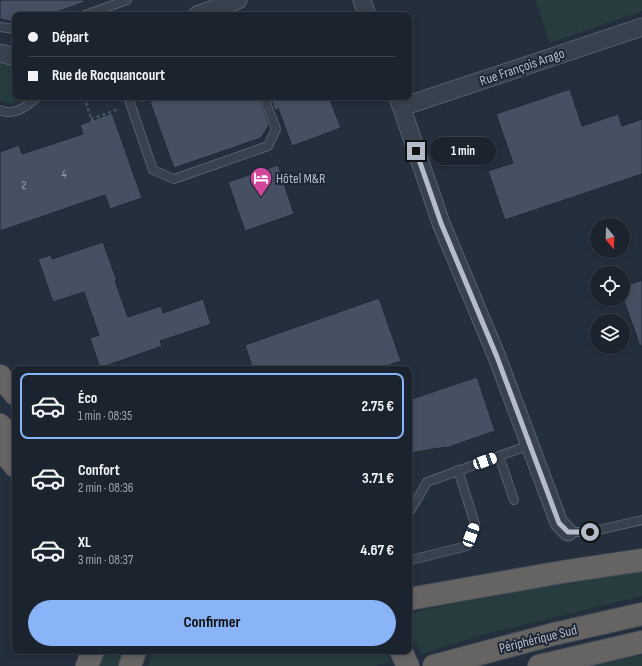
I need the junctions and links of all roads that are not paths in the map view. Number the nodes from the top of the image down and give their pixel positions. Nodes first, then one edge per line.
1 (127, 0) edge
2 (362, 0) edge
3 (232, 4) edge
4 (93, 12) edge
5 (207, 12) edge
6 (366, 12) edge
7 (0, 27) edge
8 (642, 27) edge
9 (12, 29) edge
10 (0, 53) edge
11 (12, 56) edge
12 (412, 98) edge
13 (34, 100) edge
14 (129, 100) edge
15 (265, 100) edge
16 (400, 102) edge
17 (0, 110) edge
18 (0, 376) edge
19 (12, 390) edge
20 (0, 425) edge
21 (12, 439) edge
22 (530, 445) junction
23 (0, 448) edge
24 (499, 456) junction
25 (12, 462) edge
26 (458, 470) junction
27 (514, 500) dead end
28 (412, 508) edge
29 (642, 520) edge
30 (568, 532) joint
31 (412, 560) edge
32 (642, 560) edge
33 (412, 598) edge
34 (642, 614) edge
35 (642, 642) edge
36 (92, 654) edge
37 (134, 654) edge
38 (402, 654) edge
39 (87, 666) edge
40 (130, 666) edge
41 (408, 666) edge
42 (434, 666) edge
43 (539, 666) edge

1 - 4 lane
2 - 6 street
3 - 5 street
7 - 9 lane
8 - 12 street, Rue François Arago
10 - 11 street
13 - 17 lane
14 - 15 lane
16 - 22 street
18 - 19 highway
20 - 21 highway
22 - 24 lane
22 - 30 street
23 - 25 highway
24 - 26 lane
24 - 27 lane
26 - 28 lane
26 - 31 lane
29 - 30 lane
32 - 33 highway
34 - 42 highway, Périphérique Sud
35 - 43 highway, Périphérique Sud
36 - 39 highway
37 - 40 highway
38 - 41 highway

